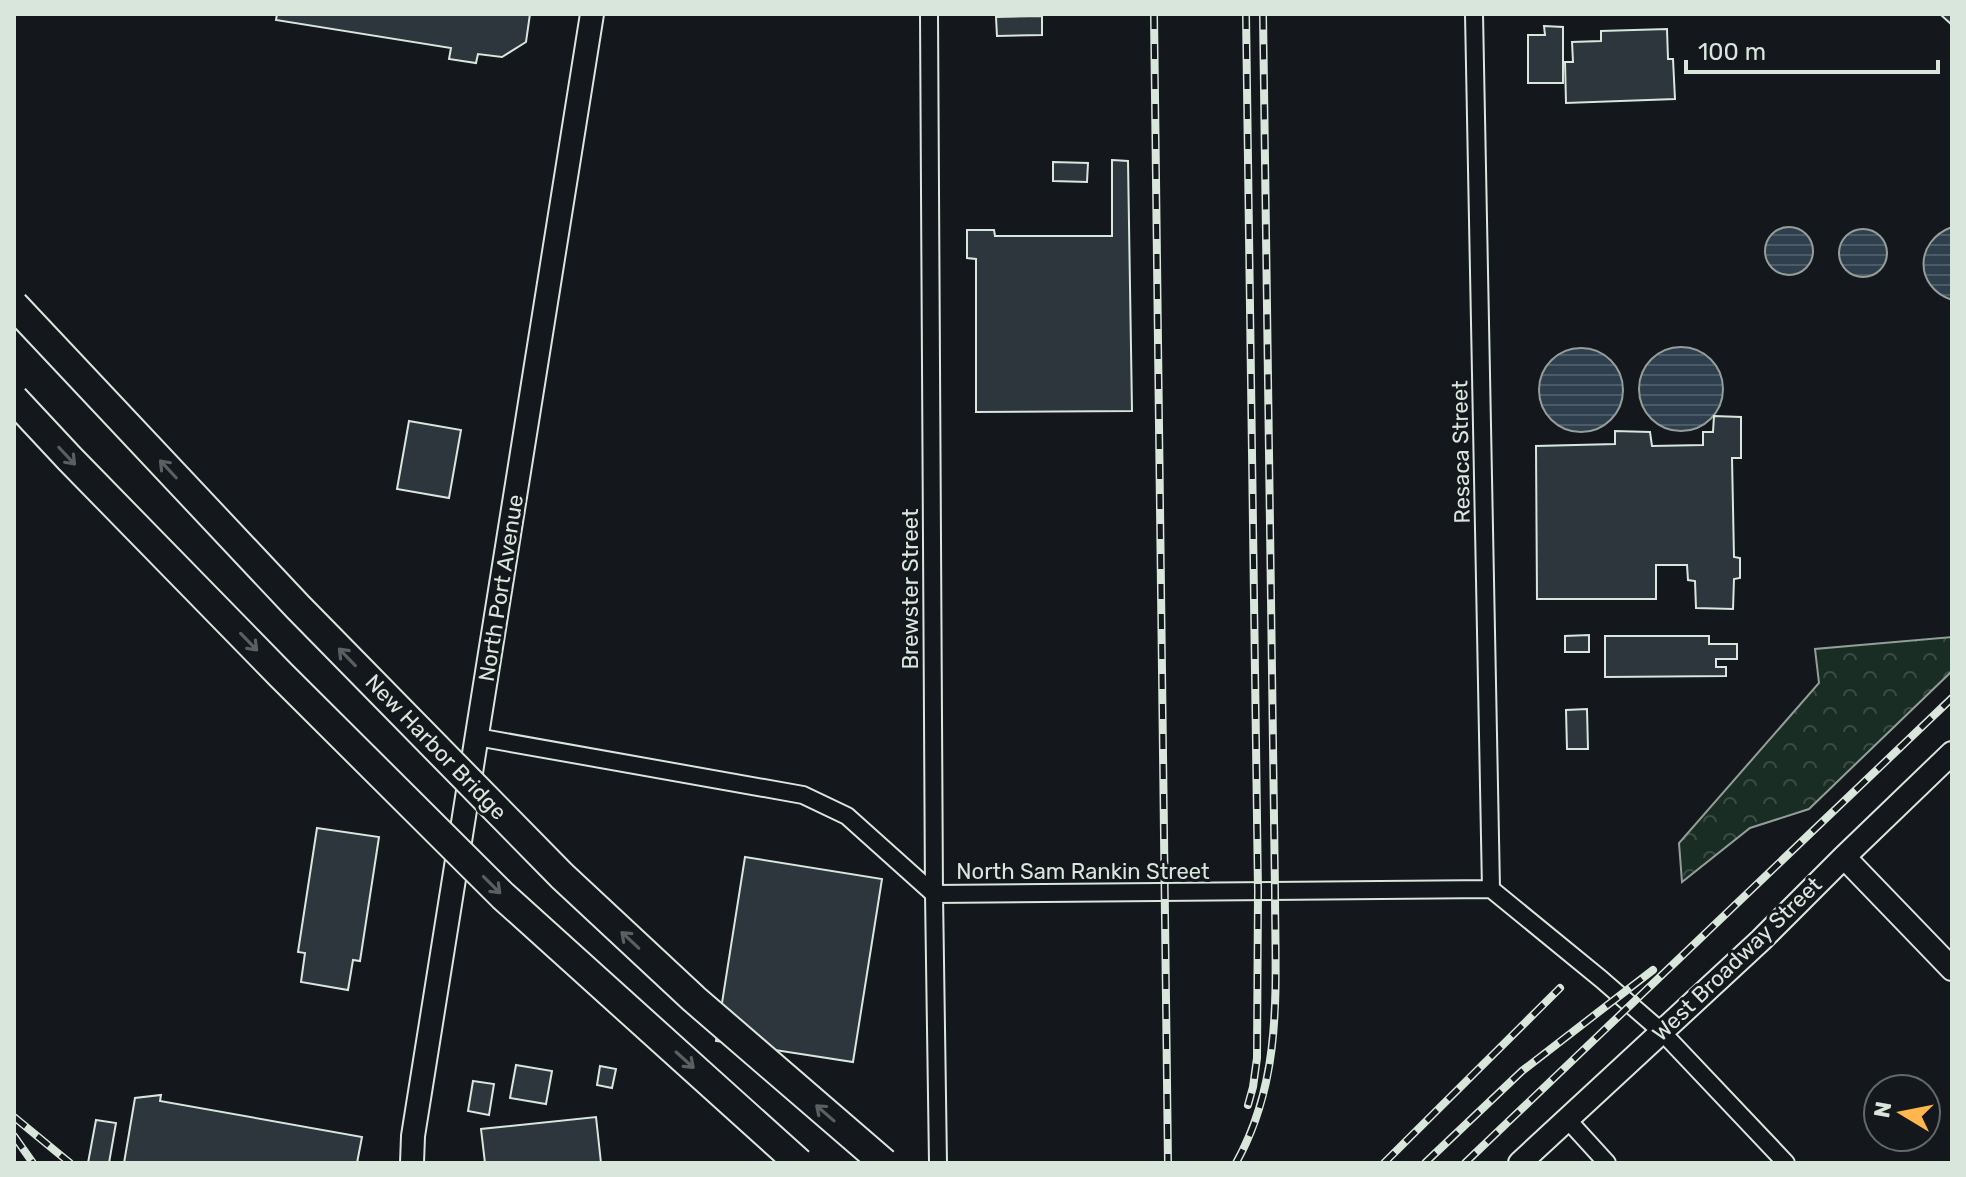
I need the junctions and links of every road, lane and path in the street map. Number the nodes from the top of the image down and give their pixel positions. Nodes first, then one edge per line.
1 (592, 14) edge
2 (929, 14) edge
3 (1474, 14) edge
4 (14, 305) edge
5 (14, 399) edge
6 (477, 737) junction
7 (1949, 761) edge
8 (1844, 857) junction
9 (1491, 889) junction
10 (934, 894) junction
11 (1952, 969) edge
12 (1662, 1032) junction
13 (1566, 1118) junction
14 (412, 1163) edge
15 (799, 1163) edge
16 (884, 1163) edge
17 (938, 1163) edge
18 (1520, 1163) edge
19 (1607, 1163) edge
20 (1786, 1163) edge

1 - 6 main road, North Port Avenue
2 - 10 street, Brewster Street
3 - 9 street, Resaca Street
16 -> 4 highway, New Harbor Bridge, bridge
5 -> 15 highway, bridge
6 - 10 street, North Sam Rankin Street
6 - 14 main road, North Port Avenue
7 - 8 main road, West Broadway Street
8 - 11 main road
8 - 12 main road, West Broadway Street
9 - 10 street, North Sam Rankin Street
9 - 12 street
10 - 17 street, Brewster Street
12 - 13 main road, West Broadway Street
12 - 20 street
13 - 18 main road, West Broadway Street
13 - 19 street

